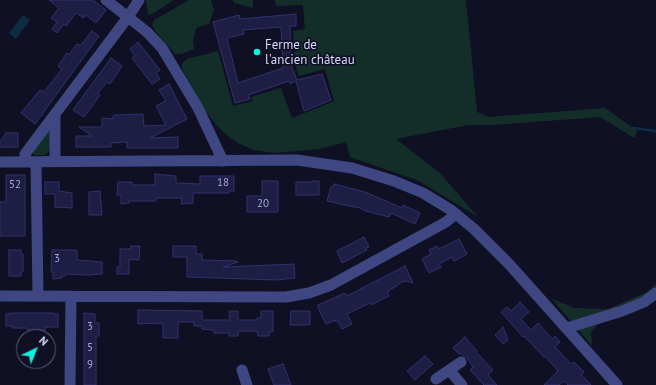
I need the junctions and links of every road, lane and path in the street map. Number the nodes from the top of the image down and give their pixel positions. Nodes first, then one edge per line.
1 (106, 0) edge
2 (139, 0) edge
3 (128, 16) junction
4 (55, 115) junction
5 (55, 161) junction
6 (223, 161) junction
7 (0, 162) edge
8 (25, 162) junction
9 (36, 162) junction
10 (456, 214) junction
11 (656, 293) edge
12 (0, 296) edge
13 (38, 296) junction
14 (71, 296) junction
15 (567, 328) junction
16 (461, 362) dead end
17 (242, 370) dead end
18 (450, 371) junction
19 (436, 379) dead end
20 (70, 385) edge
21 (247, 385) edge
22 (462, 385) edge
23 (617, 385) edge

1 - 3 street
2 - 3 street
3 - 4 street
3 - 6 street
4 - 5 street
4 - 8 street
5 - 6 street
5 - 9 street
6 - 10 street
7 - 8 street
8 - 9 street
9 - 13 street
10 - 14 street
10 - 15 street
11 - 15 street
12 - 13 street
13 - 14 street
14 - 20 street
15 - 23 street
16 - 18 street
17 - 21 street
18 - 19 street
18 - 22 street

